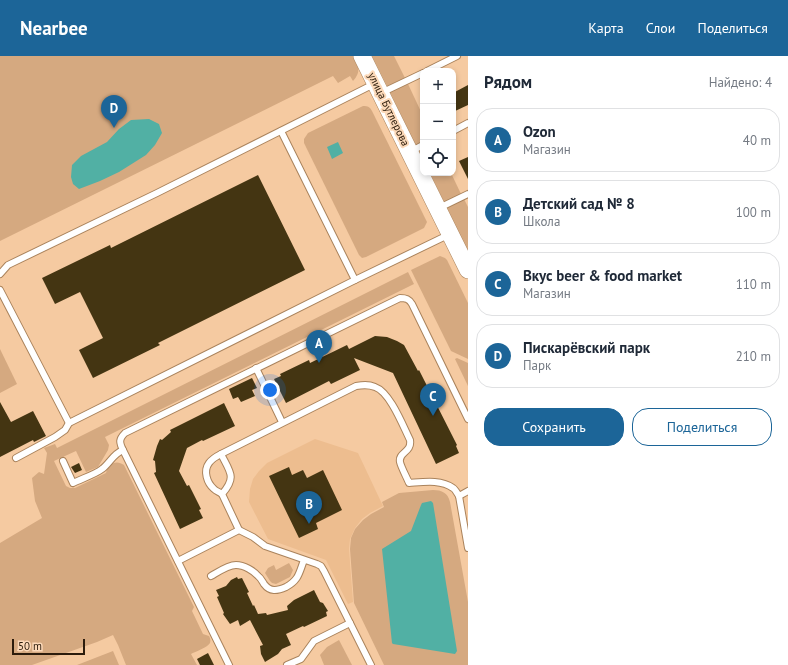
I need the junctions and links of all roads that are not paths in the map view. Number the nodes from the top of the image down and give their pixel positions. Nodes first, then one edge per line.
1 (362, 56) edge
2 (457, 56) edge
3 (433, 68) edge
4 (420, 74) edge
5 (378, 88) junction
6 (468, 123) edge
7 (456, 129) edge
8 (281, 131) junction
9 (416, 149) edge
10 (468, 194) edge
11 (438, 209) junction
12 (450, 234) junction
13 (467, 267) edge
14 (0, 274) edge
15 (355, 280) junction
16 (0, 290) edge
17 (256, 368) junction
18 (468, 419) edge
19 (282, 422) junction
20 (68, 423) junction
21 (122, 450) junction
22 (222, 454) junction
23 (16, 458) dead end
24 (63, 461) dead end
25 (468, 491) edge
26 (222, 494) junction
27 (459, 496) junction
28 (239, 530) junction
29 (468, 548) edge
30 (304, 560) junction
31 (178, 561) junction
32 (211, 576) dead end
33 (350, 623) junction
34 (229, 665) edge
35 (287, 665) edge
36 (371, 665) edge

1 - 5 street, улица Бутлерова
2 - 3 lane
4 - 5 lane
5 - 8 lane
5 - 9 street, улица Бутлерова
6 - 7 lane
8 - 14 lane
8 - 15 lane
9 - 11 street, улица Бутлерова
10 - 11 lane
11 - 12 street, улица Бутлерова
12 - 13 street, улица Бутлерова
12 - 15 lane
15 - 20 lane
16 - 20 lane
17 - 18 lane
17 - 19 lane
17 - 21 lane
19 - 22 lane
19 - 27 lane
20 - 23 lane
21 - 24 lane
21 - 31 lane
22 - 26 lane
22 - 26 lane
25 - 27 lane
26 - 28 lane
27 - 29 lane
28 - 30 lane
28 - 31 lane
30 - 32 lane
30 - 33 lane
31 - 34 lane
33 - 35 lane
33 - 36 lane

